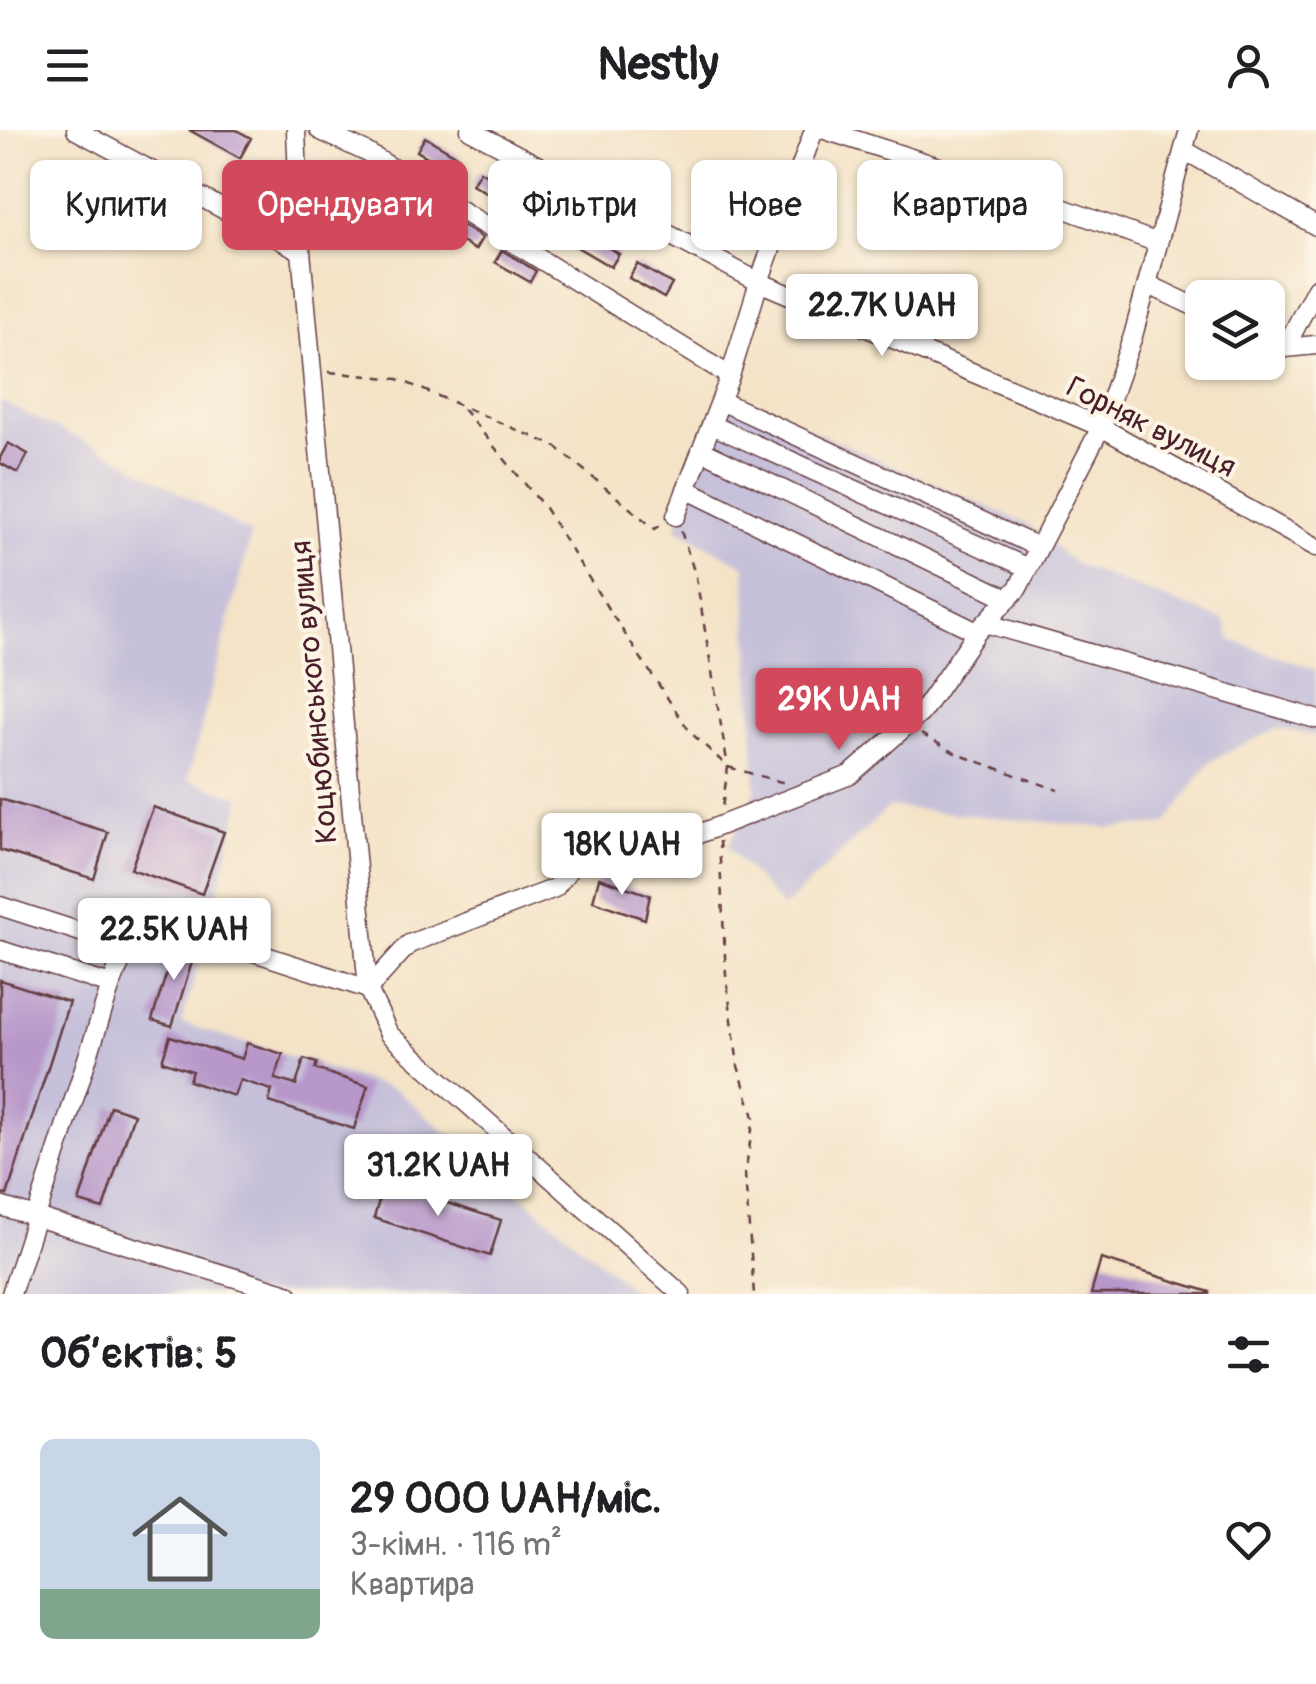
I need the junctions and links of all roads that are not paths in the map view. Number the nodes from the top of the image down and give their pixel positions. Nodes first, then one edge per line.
1 (76, 130) edge
2 (296, 130) edge
3 (318, 130) edge
4 (470, 130) edge
5 (814, 130) edge
6 (825, 130) edge
7 (1189, 130) edge
8 (1184, 150) junction
9 (1316, 226) edge
10 (1158, 243) junction
11 (301, 251) junction
12 (758, 282) junction
13 (1147, 284) junction
14 (1316, 288) edge
15 (1185, 302) edge
16 (1285, 331) edge
17 (1285, 344) edge
18 (1316, 345) edge
19 (730, 376) junction
20 (721, 401) junction
21 (712, 425) junction
22 (1101, 428) junction
23 (701, 450) junction
24 (686, 489) junction
25 (676, 516) road end
26 (1038, 546) junction
27 (1316, 547) edge
28 (1028, 568) junction
29 (1008, 599) junction
30 (981, 627) junction
31 (1316, 719) edge
32 (0, 906) edge
33 (127, 946) junction
34 (0, 950) edge
35 (110, 985) junction
36 (368, 988) junction
37 (0, 1206) edge
38 (36, 1217) junction
39 (12, 1294) edge
40 (288, 1294) edge
41 (681, 1294) edge

1 - 11 street
2 - 11 street, Коцюбинського вулиця
3 - 19 street
4 - 12 street, Горняк вулиця
5 - 12 street
6 - 10 street
7 - 8 street
8 - 9 street
8 - 10 street
10 - 13 street
11 - 36 street, Коцюбинського вулиця
12 - 19 street
12 - 22 street, Горняк вулиця
13 - 15 street
13 - 22 street
14 - 16 street
17 - 18 street
19 - 20 street
20 - 21 street
20 - 26 street
21 - 23 street
21 - 28 street
22 - 26 street
22 - 27 street, Горняк вулиця
23 - 24 street
23 - 29 street
24 - 25 street
24 - 30 street
26 - 28 street
28 - 29 street
29 - 30 street
30 - 31 street
30 - 36 street
32 - 33 street
33 - 35 street
33 - 36 street
34 - 35 street
35 - 38 street
36 - 41 street, Коцюбинського вулиця
37 - 38 street
38 - 39 street
38 - 40 street

